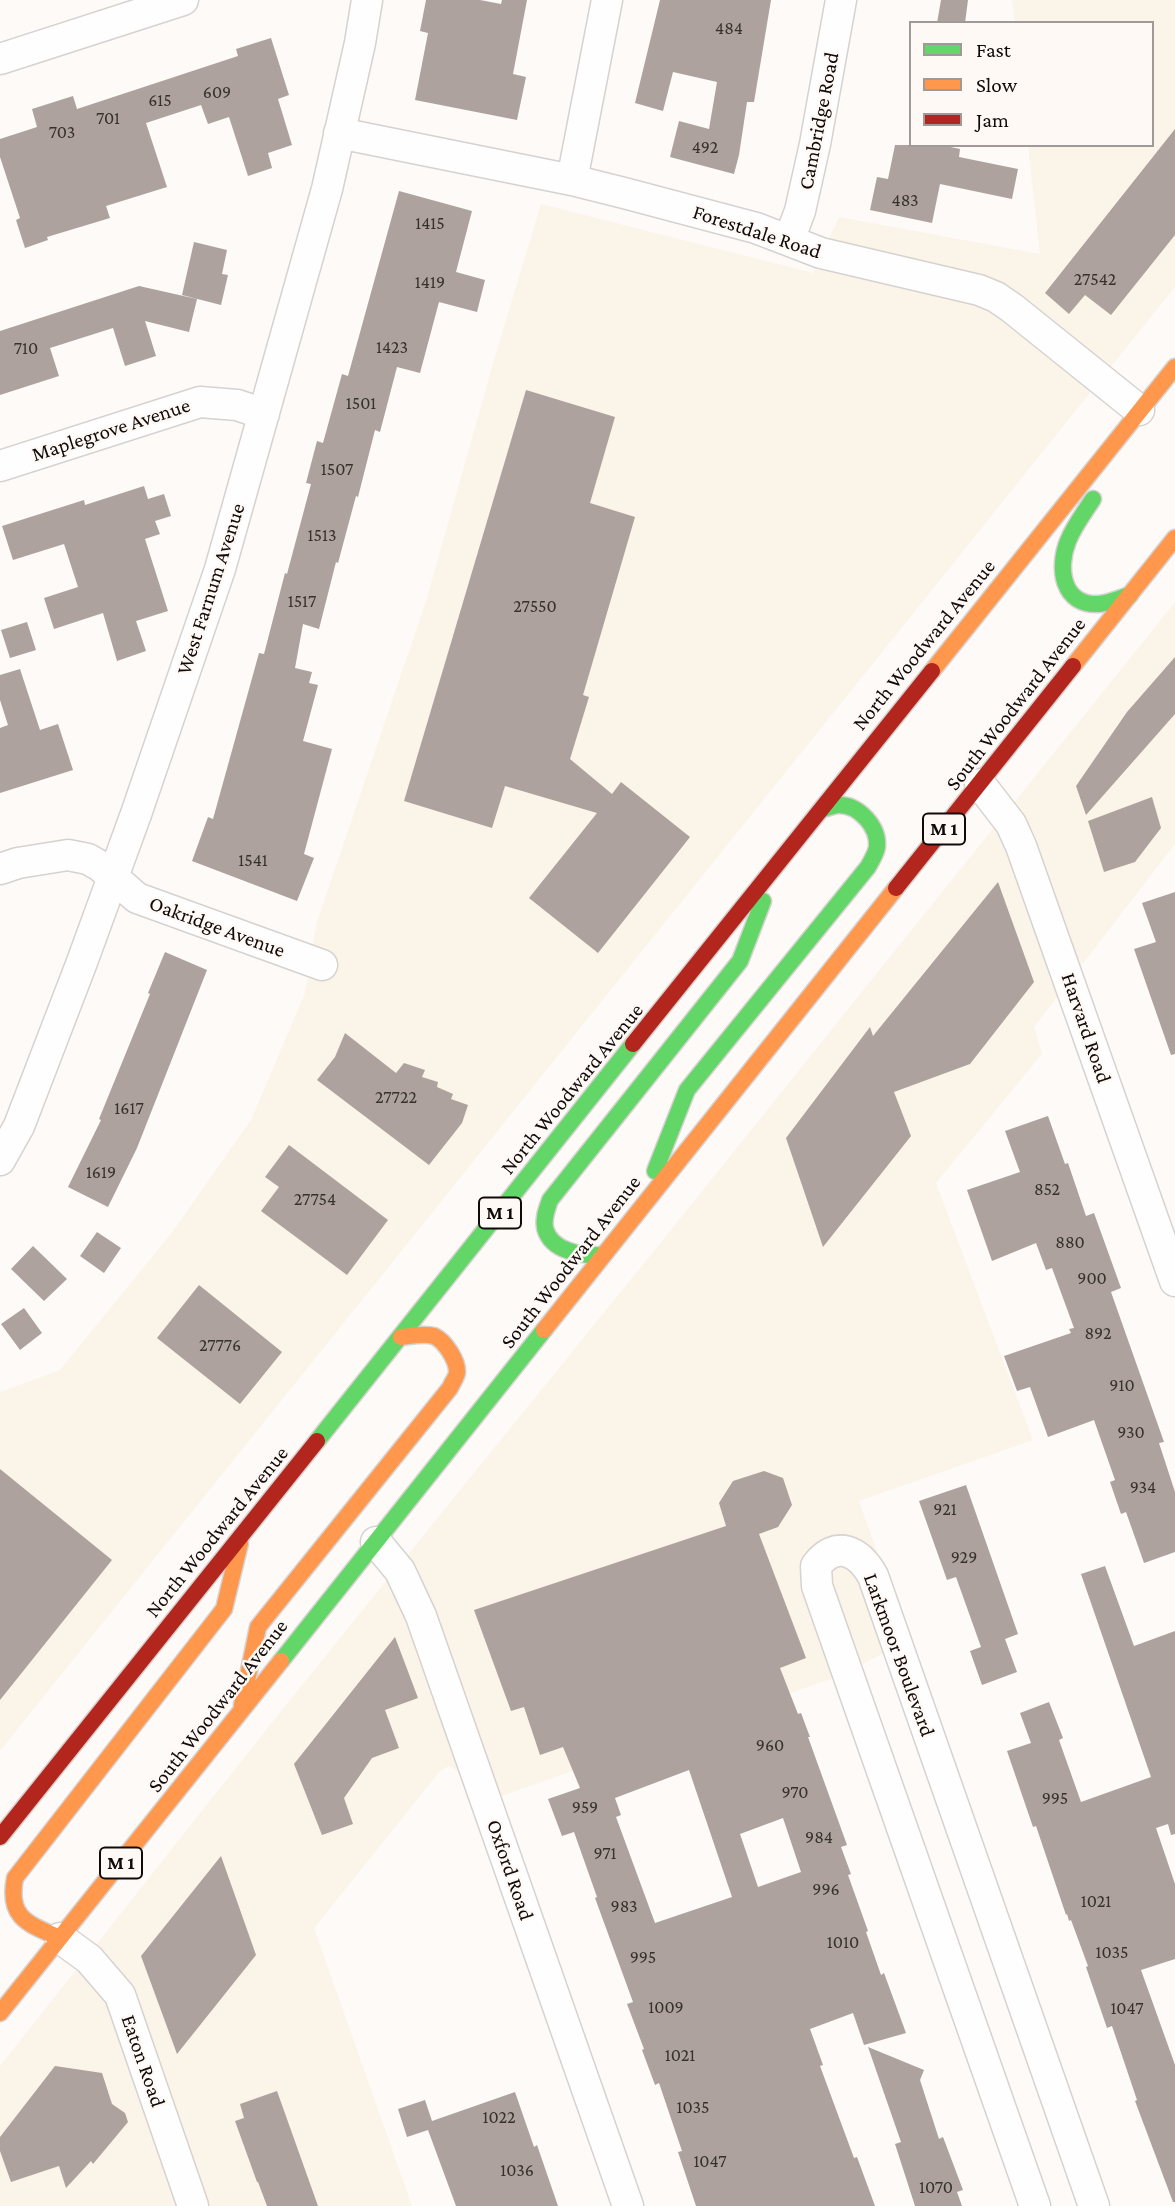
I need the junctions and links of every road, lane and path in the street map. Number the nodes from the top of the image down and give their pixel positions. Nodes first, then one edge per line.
1 (183, 0) edge
2 (367, 0) edge
3 (607, 0) edge
4 (841, 0) edge
5 (0, 59) edge
6 (339, 134) junction
7 (572, 180) junction
8 (789, 240) junction
9 (1175, 367) edge
10 (1139, 410) junction
11 (264, 414) junction
12 (0, 466) edge
13 (1175, 538) edge
14 (1130, 595) junction
15 (980, 784) junction
16 (823, 809) junction
17 (777, 867) junction
18 (0, 869) edge
19 (112, 877) junction
20 (322, 965) dead end
21 (0, 1160) edge
22 (641, 1209) junction
23 (603, 1255) junction
24 (1175, 1281) edge
25 (401, 1337) junction
26 (243, 1531) junction
27 (376, 1542) junction
28 (241, 1711) junction
29 (0, 1837) edge
30 (60, 1938) junction
31 (0, 2013) edge
32 (194, 2206) edge
33 (628, 2206) edge
34 (1035, 2206) edge
35 (1094, 2206) edge

1 - 5 street
2 - 6 street, West Farnum Avenue
3 - 7 street
4 - 8 street, Cambridge Road
6 - 7 street, Forestdale Road
6 - 11 street, West Farnum Avenue
7 - 8 street, Forestdale Road
8 - 10 street, Forestdale Road
9 - 10 main road, North Woodward Avenue / M 1
10 - 14 main road
10 - 16 main road, North Woodward Avenue / M 1
11 - 12 street, Maplegrove Avenue
11 - 19 street, West Farnum Avenue
13 - 14 main road, South Woodward Avenue / M 1
14 - 15 main road, South Woodward Avenue / M 1
15 - 22 main road, South Woodward Avenue / M 1
15 - 24 street, Harvard Road
16 - 17 main road, North Woodward Avenue / M 1
16 - 22 main road
17 - 23 main road
17 - 25 main road, North Woodward Avenue / M 1
18 - 19 street, Oakridge Avenue
19 - 20 street, Oakridge Avenue
19 - 21 street, West Farnum Avenue
22 - 23 main road, South Woodward Avenue / M 1
23 - 27 main road, South Woodward Avenue / M 1
25 - 26 main road, North Woodward Avenue / M 1
25 - 28 main road
26 - 29 main road, North Woodward Avenue / M 1
26 - 30 main road
27 - 28 main road, South Woodward Avenue / M 1
27 - 33 street, Oxford Road
28 - 30 main road, South Woodward Avenue / M 1
30 - 31 main road, South Woodward Avenue / M 1
30 - 32 street, Eaton Road
34 - 35 street, Larkmoor Boulevard

